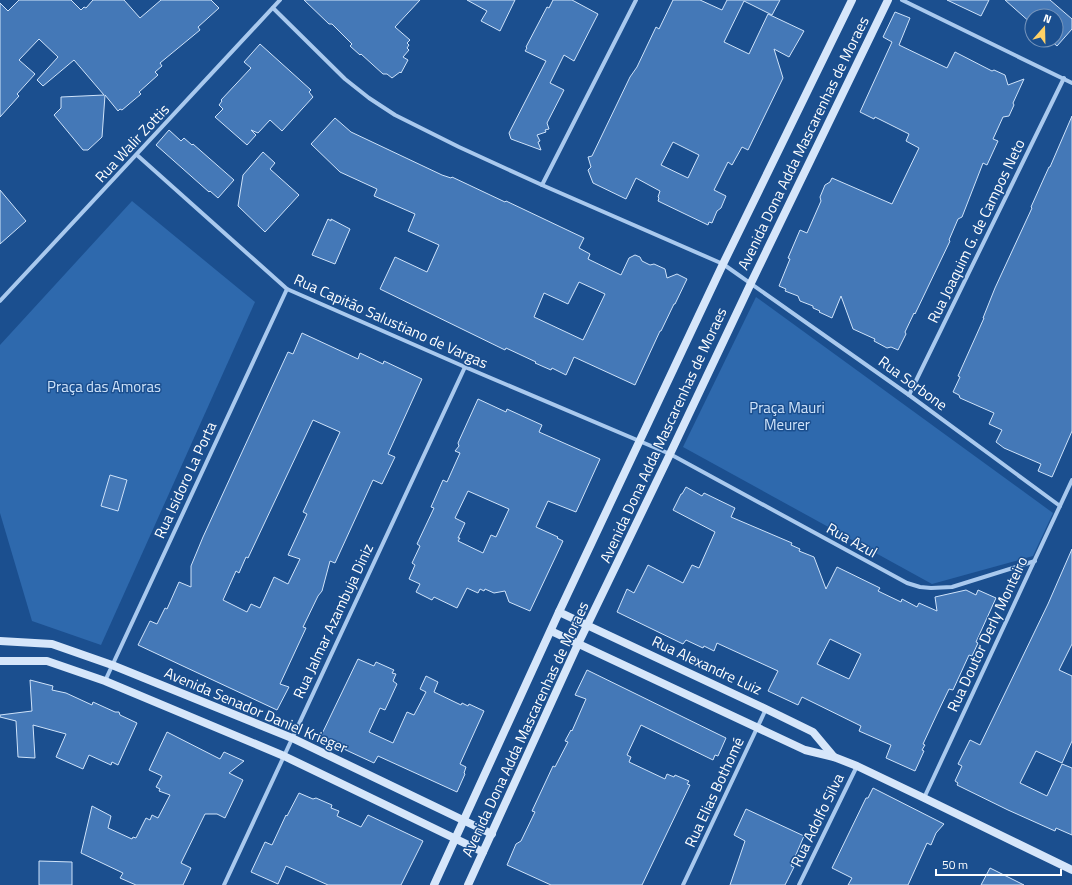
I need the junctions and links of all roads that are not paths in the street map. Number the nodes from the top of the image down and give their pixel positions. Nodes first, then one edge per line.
1 (280, 0) edge
2 (636, 0) edge
3 (852, 0) edge
4 (888, 0) edge
5 (902, 0) edge
6 (273, 8) junction
7 (1064, 78) junction
8 (1072, 83) edge
9 (137, 155) junction
10 (542, 185) junction
11 (723, 264) junction
12 (750, 283) junction
13 (287, 289) junction
14 (0, 301) edge
15 (464, 367) junction
16 (909, 395) junction
17 (640, 441) junction
18 (670, 454) junction
19 (1072, 480) edge
20 (1060, 506) junction
21 (1034, 561) junction
22 (559, 612) junction
23 (588, 625) junction
24 (551, 631) junction
25 (0, 640) edge
26 (578, 644) junction
27 (0, 660) edge
28 (112, 665) junction
29 (104, 681) junction
30 (766, 708) junction
31 (758, 727) junction
32 (292, 738) junction
33 (284, 756) junction
34 (834, 756) junction
35 (857, 766) junction
36 (924, 798) junction
37 (464, 820) junction
38 (492, 834) junction
39 (456, 839) junction
40 (483, 852) junction
41 (1072, 870) edge
42 (224, 885) edge
43 (434, 885) edge
44 (468, 885) edge
45 (683, 885) edge
46 (799, 885) edge

1 - 6 street, Rua Walir Zottis
2 - 10 street
3 - 11 main road, Avenida Dona Adda Mascarenhas de Moraes
4 - 12 main road, Avenida Dona Adda Mascarenhas de Moraes
5 - 7 street
6 - 9 street, Rua Walir Zottis
6 - 10 street
7 - 8 street
7 - 16 street, Rua Joaquim G. de Campos Neto
9 - 13 street, Rua Capitão Salustiano de Vargas
9 - 14 street, Rua Walir Zottis
10 - 11 street
11 - 12 street
11 - 17 main road, Avenida Dona Adda Mascarenhas de Moraes
12 - 16 street, Rua Sorbone
12 - 18 main road, Avenida Dona Adda Mascarenhas de Moraes
13 - 15 street, Rua Capitão Salustiano de Vargas
13 - 28 street, Rua Isidoro La Porta
15 - 17 street, Rua Capitão Salustiano de Vargas
15 - 32 street, Rua Jalmar Azambuja Diniz
16 - 20 street, Rua Sorbone
17 - 18 street, Rua Capitão Salustiano de Vargas
17 - 22 main road, Avenida Dona Adda Mascarenhas de Moraes
18 - 21 street, Rua Azul
18 - 23 main road, Avenida Dona Adda Mascarenhas de Moraes
19 - 20 street, Rua Doutor Derly Monteiro
20 - 21 street, Rua Doutor Derly Monteiro
21 - 36 street, Rua Doutor Derly Monteiro
22 - 23 main road, Rua Alexandre Luiz
22 - 24 main road, Avenida Dona Adda Mascarenhas de Moraes
23 - 26 main road, Avenida Dona Adda Mascarenhas de Moraes
23 - 30 main road, Rua Alexandre Luiz
24 - 26 main road, Rua Alexandre Luiz
24 - 37 main road, Avenida Dona Adda Mascarenhas de Moraes
25 - 28 main road, Avenida Senador Daniel Krieger
26 - 31 main road, Rua Alexandre Luiz
26 - 38 main road, Avenida Dona Adda Mascarenhas de Moraes
27 - 29 main road
28 - 29 street, Rua Isidoro La Porta
28 - 32 main road, Avenida Senador Daniel Krieger
29 - 33 main road
30 - 31 street, Rua Elias Bothomé
30 - 34 main road, Rua Alexandre Luiz
31 - 34 main road, Rua Alexandre Luiz
31 - 45 street, Rua Elias Bothomé
32 - 33 street, Rua Jalmar Azambuja Diniz
32 - 37 main road, Avenida Senador Daniel Krieger
33 - 39 main road
33 - 42 street, Rua Jalmar Azambuja Diniz
34 - 35 main road, Rua Alexandre Luiz
35 - 36 main road, Rua Alexandre Luiz
35 - 46 street, Rua Adolfo Silva
36 - 41 main road, Rua Alexandre Luiz
37 - 38 main road, Avenida Senador Daniel Krieger
37 - 39 main road, Avenida Dona Adda Mascarenhas de Moraes
38 - 40 main road, Avenida Dona Adda Mascarenhas de Moraes
39 - 40 main road
39 - 43 main road, Avenida Dona Adda Mascarenhas de Moraes
40 - 44 main road, Avenida Dona Adda Mascarenhas de Moraes

